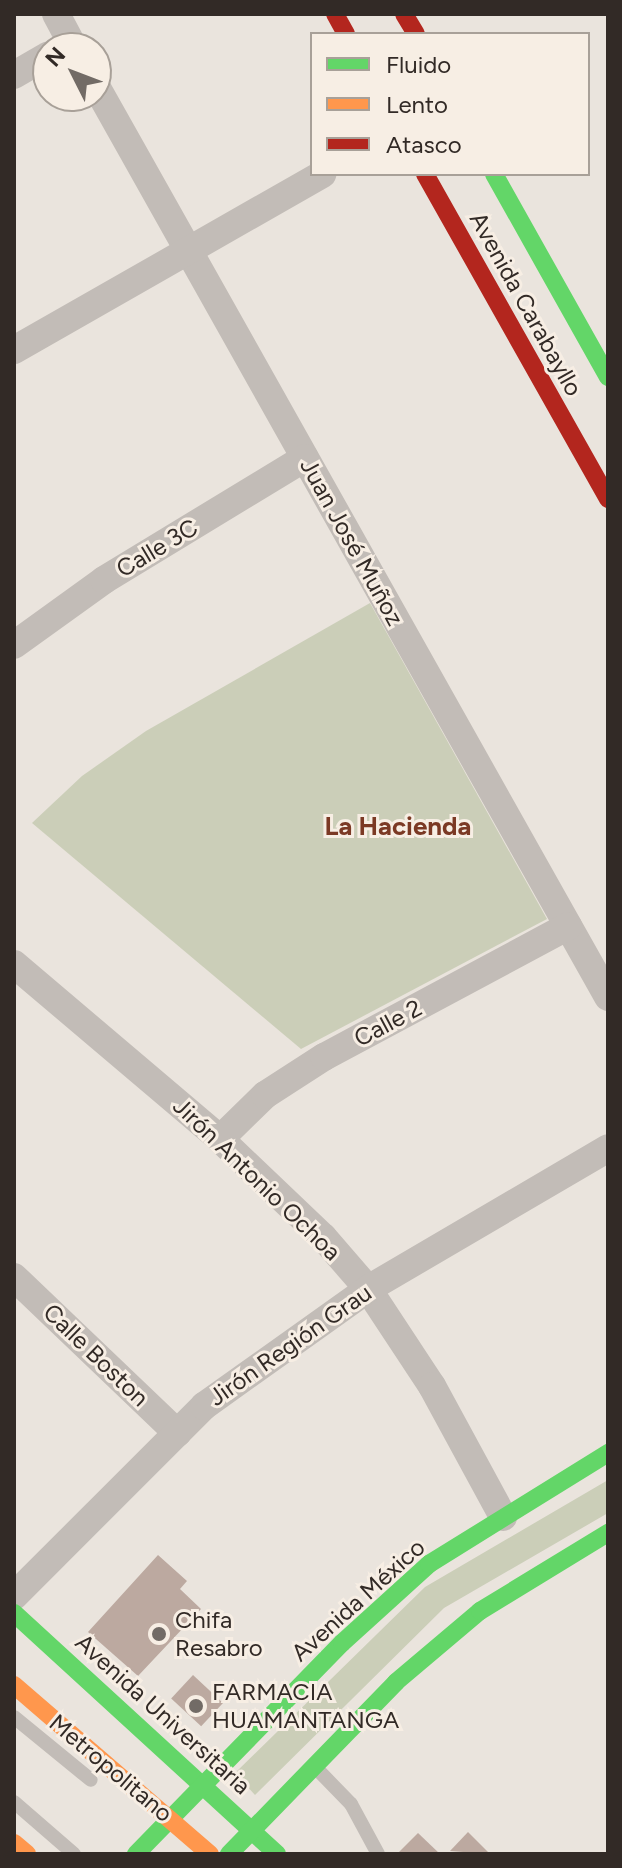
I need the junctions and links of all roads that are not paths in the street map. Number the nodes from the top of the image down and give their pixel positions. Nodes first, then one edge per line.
1 (335, 14) edge
2 (404, 14) edge
3 (345, 32) edge
4 (415, 32) edge
5 (32, 65) edge
6 (14, 75) edge
7 (111, 112) edge
8 (319, 176) edge
9 (426, 176) edge
10 (495, 176) edge
11 (190, 250) junction
12 (14, 350) edge
13 (608, 377) edge
14 (305, 458) junction
15 (608, 499) edge
16 (14, 645) edge
17 (568, 926) junction
18 (14, 964) edge
19 (608, 997) edge
20 (220, 1139) junction
21 (608, 1148) edge
22 (14, 1277) edge
23 (368, 1289) junction
24 (177, 1433) junction
25 (608, 1453) edge
26 (503, 1517) junction
27 (608, 1533) edge
28 (14, 1596) edge
29 (14, 1613) edge
30 (14, 1685) edge
31 (14, 1717) edge
32 (314, 1766) junction
33 (206, 1784) junction
34 (106, 1792) dead end
35 (14, 1802) edge
36 (171, 1818) junction
37 (138, 1819) dead end
38 (253, 1830) junction
39 (162, 1838) junction
40 (14, 1843) edge
41 (27, 1854) edge
42 (74, 1854) edge
43 (136, 1854) edge
44 (210, 1854) edge
45 (229, 1854) edge
46 (277, 1854) edge
47 (378, 1854) edge

1 - 3 main road
2 - 4 main road
5 - 6 street
7 - 11 street, Juan José Muñoz
8 - 11 street
9 - 15 main road, Avenida Carabayllo
10 - 13 main road, Avenida Carabayllo
11 - 12 street
11 - 14 street, Juan José Muñoz
14 - 16 street, Calle 3C
14 - 17 street, Juan José Muñoz
17 - 19 street, Juan José Muñoz
17 - 20 street, Calle 2
18 - 20 street, Jirón Antonio Ochoa
20 - 23 street, Jirón Antonio Ochoa
21 - 23 street, Jirón Región Grau
22 - 24 street, Calle Boston
23 - 24 street, Jirón Región Grau
23 - 26 street, Jirón Antonio Ochoa
24 - 28 street, Jirón Región Grau
25 - 26 main road, Avenida México
26 - 33 main road, Avenida México
27 - 32 main road
29 - 33 main road, Avenida Universitaria
30 - 36 main road
31 - 34 lane, Metropolitano
32 - 38 main road
32 - 47 lane
33 - 36 main road, Avenida México
33 - 38 main road, Avenida Universitaria
35 - 42 lane
36 - 39 main road, Avenida México
36 - 44 main road
37 - 39 lane, Metropolitano
38 - 45 main road
38 - 46 main road, Avenida Universitaria
39 - 43 main road, Avenida México
40 - 41 main road

